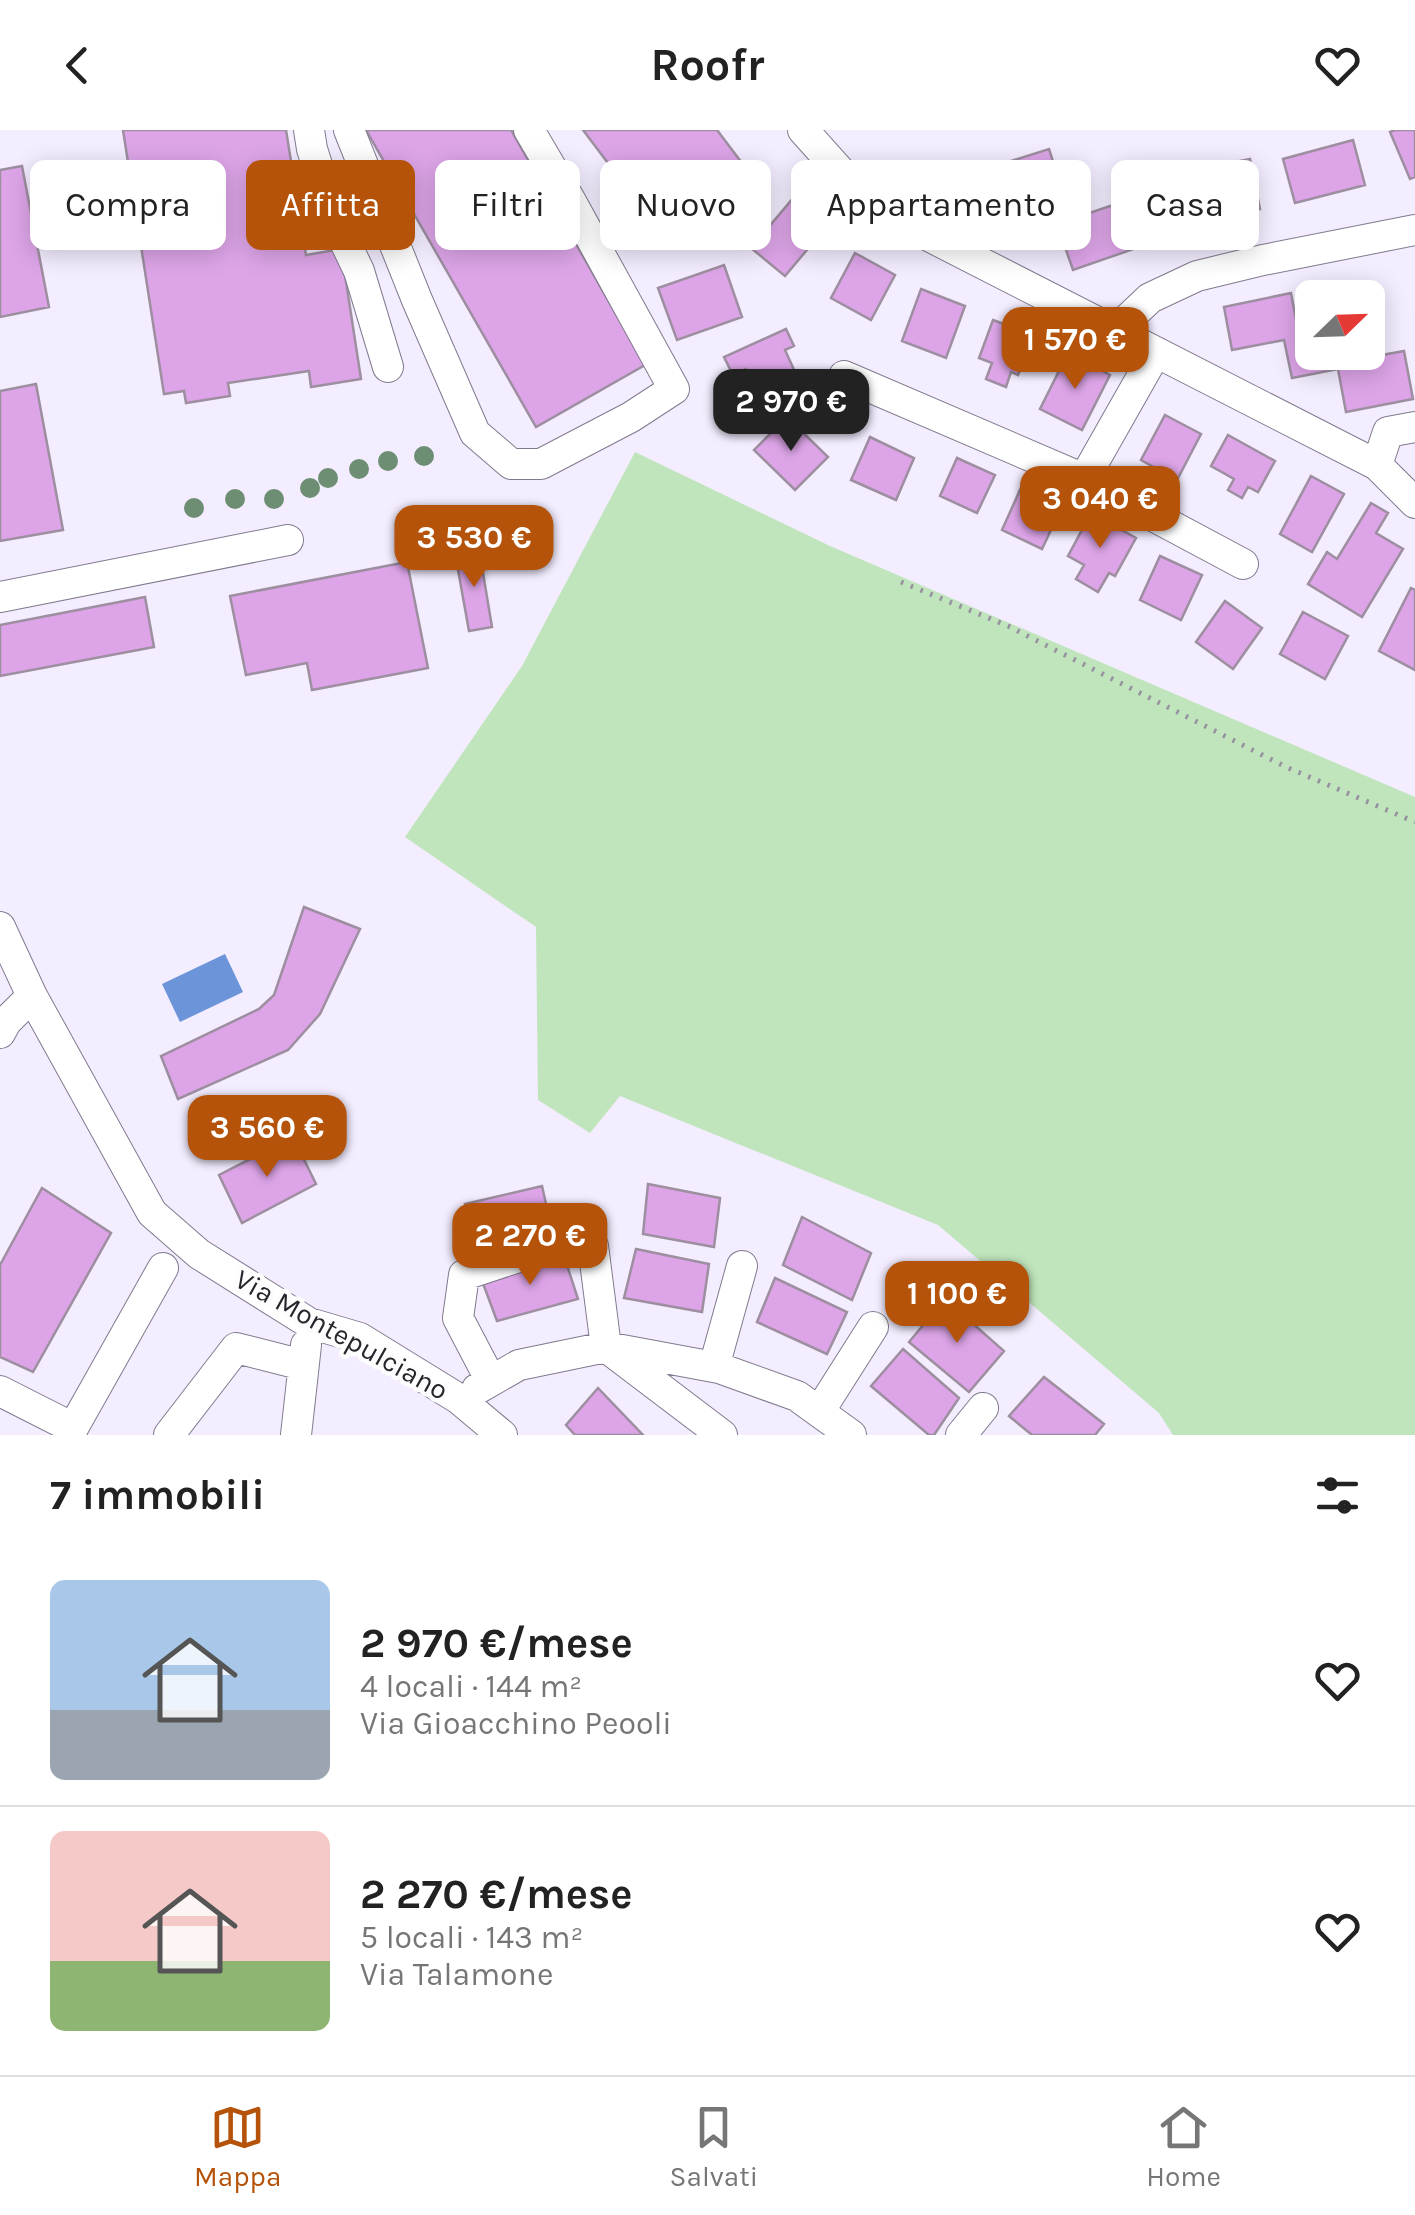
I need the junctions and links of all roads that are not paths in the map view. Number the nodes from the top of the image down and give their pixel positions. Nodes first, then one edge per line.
1 (308, 130) edge
2 (349, 130) edge
3 (530, 130) edge
4 (802, 130) edge
5 (1415, 230) edge
6 (1116, 331) junction
7 (1156, 352) junction
8 (388, 368) dead end
9 (844, 376) dead end
10 (1415, 427) edge
11 (1376, 465) junction
12 (1084, 479) junction
13 (1415, 503) edge
14 (288, 540) dead end
15 (1243, 564) dead end
16 (0, 597) edge
17 (0, 928) edge
18 (32, 996) junction
19 (0, 1033) edge
20 (742, 1266) dead end
21 (163, 1268) dead end
22 (309, 1322) junction
23 (873, 1327) dead end
24 (606, 1346) junction
25 (304, 1365) junction
26 (714, 1367) junction
27 (491, 1380) junction
28 (0, 1391) edge
29 (459, 1399) junction
30 (983, 1408) dead end
31 (819, 1412) junction
32 (71, 1431) edge
33 (169, 1435) edge
34 (296, 1435) edge
35 (502, 1435) edge
36 (722, 1435) edge
37 (851, 1435) edge
38 (961, 1435) edge

1 - 8 street
2 - 3 street
4 - 6 street
5 - 6 street
6 - 7 street
7 - 11 street
7 - 12 street
9 - 12 street
10 - 11 street
11 - 13 street
12 - 15 street
14 - 16 street
17 - 18 street, Via Montepulciano
18 - 19 street
18 - 22 street, Via Montepulciano
20 - 26 street
21 - 32 street
22 - 25 street
22 - 29 street, Via Montepulciano
23 - 31 street
24 - 26 street
24 - 27 street
24 - 27 street
24 - 36 street
25 - 33 street
25 - 34 street
26 - 31 street
27 - 29 street
28 - 32 street
29 - 35 street, Via Montepulciano
30 - 38 street
31 - 37 street

